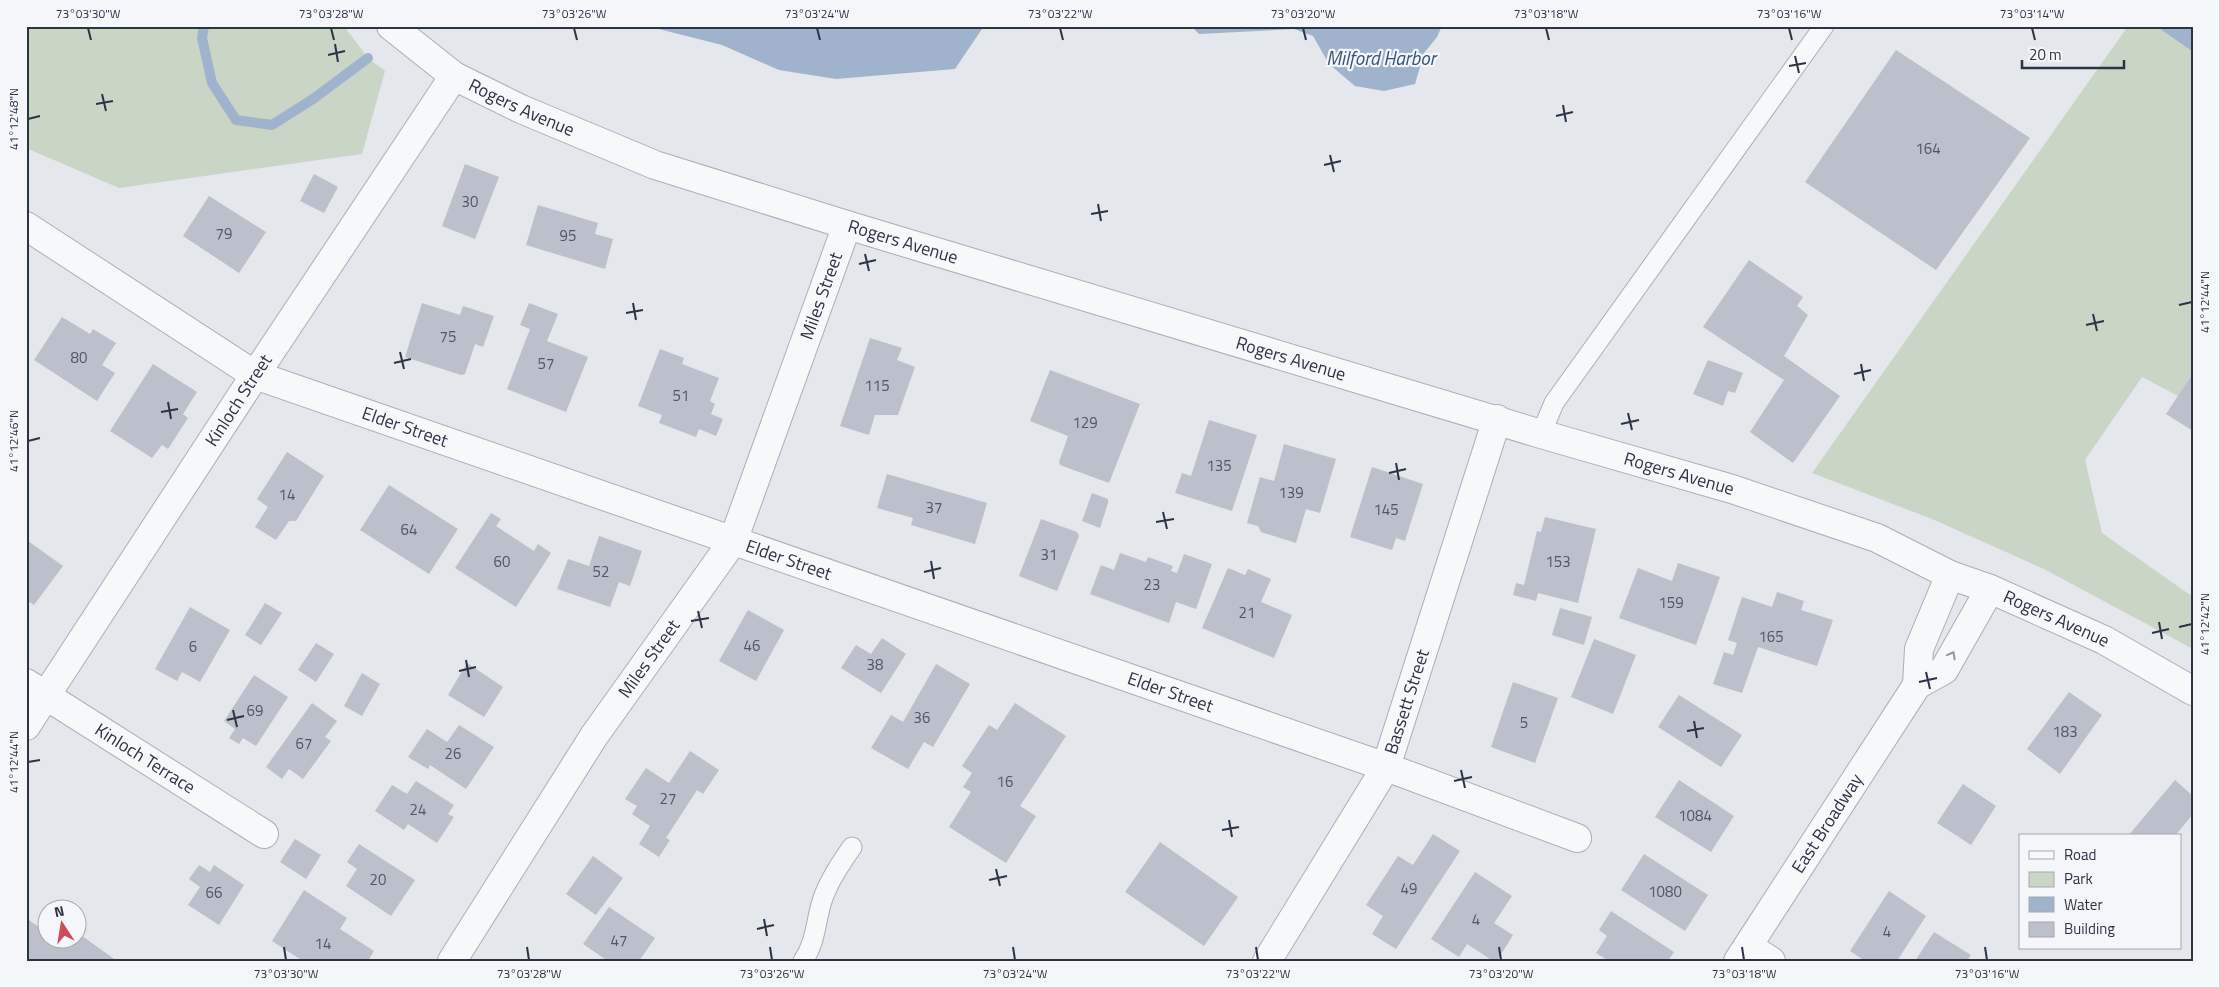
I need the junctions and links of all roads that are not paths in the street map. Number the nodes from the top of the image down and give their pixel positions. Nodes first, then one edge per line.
1 (391, 26) edge
2 (1824, 26) edge
3 (454, 76) junction
4 (847, 225) junction
5 (26, 226) edge
6 (255, 375) junction
7 (1497, 419) junction
8 (1541, 434) junction
9 (733, 541) junction
10 (1950, 575) junction
11 (1990, 589) junction
12 (1916, 685) junction
13 (36, 690) edge
14 (2193, 691) edge
15 (26, 726) edge
16 (1386, 767) junction
17 (264, 834) dead end
18 (1577, 838) dead end
19 (852, 847) dead end
20 (1743, 953) edge
21 (460, 958) edge
22 (802, 961) edge
23 (1267, 961) edge
24 (1771, 961) edge

1 - 3 street, Rogers Avenue
2 - 8 lane
3 - 4 street, Rogers Avenue
3 - 6 street, Kinloch Street
4 - 7 street, Rogers Avenue
4 - 9 street, Miles Street
5 - 6 street, Elder Street
6 - 9 street, Elder Street
6 - 13 street, Kinloch Street
7 - 8 street, Rogers Avenue
7 - 16 street, Bassett Street
8 - 10 street, Rogers Avenue
9 - 16 street, Elder Street
9 - 21 street, Miles Street
10 - 11 street, Rogers Avenue
10 - 12 street, East Broadway
12 -> 11 street, East Broadway
11 - 14 street, Rogers Avenue
12 - 20 street, East Broadway
13 - 15 street, Kinloch Street
13 - 17 street, Kinloch Terrace
16 - 18 street, Elder Street
16 - 23 street, Bassett Street
19 - 22 lane
20 - 24 street

